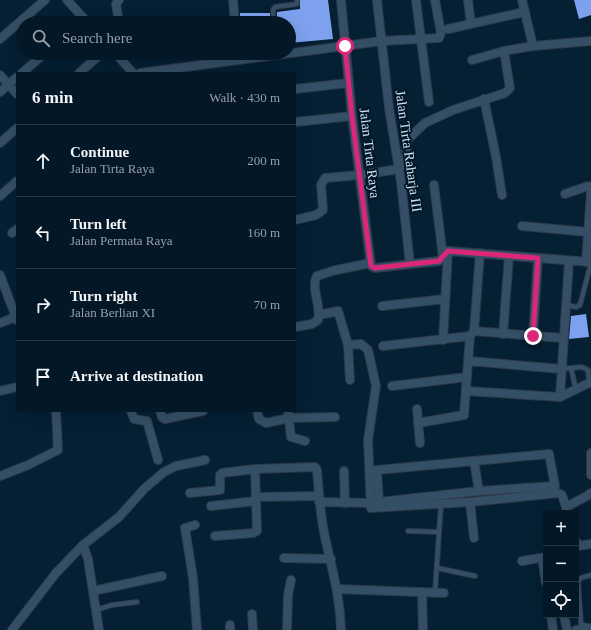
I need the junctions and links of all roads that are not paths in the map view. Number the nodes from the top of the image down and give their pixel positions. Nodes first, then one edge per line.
1 (45, 0) edge
2 (67, 0) edge
3 (119, 0) edge
4 (233, 0) edge
5 (297, 0) edge
6 (341, 0) edge
7 (377, 0) edge
8 (416, 0) edge
9 (435, 0) edge
10 (468, 0) edge
11 (522, 0) edge
12 (524, 12) junction
13 (27, 16) edge
14 (79, 16) edge
15 (118, 16) edge
16 (234, 16) edge
17 (273, 16) edge
18 (471, 24) junction
19 (16, 25) edge
20 (448, 29) dead end
21 (420, 37) junction
22 (0, 39) edge
23 (382, 41) junction
24 (591, 42) edge
25 (345, 46) junction
26 (533, 46) junction
27 (504, 51) junction
28 (296, 52) edge
29 (37, 60) edge
30 (94, 60) edge
31 (121, 60) edge
32 (216, 60) edge
33 (472, 60) dead end
34 (23, 72) edge
35 (80, 72) edge
36 (132, 72) edge
37 (146, 72) edge
38 (0, 75) edge
39 (16, 78) edge
40 (348, 83) junction
41 (8, 85) junction
42 (296, 89) edge
43 (0, 92) edge
44 (16, 93) edge
45 (484, 99) junction
46 (429, 102) dead end
47 (352, 116) junction
48 (296, 122) edge
49 (16, 129) edge
50 (0, 144) edge
51 (399, 169) junction
52 (360, 175) junction
53 (16, 182) edge
54 (434, 185) dead end
55 (591, 187) edge
56 (591, 193) edge
57 (565, 194) dead end
58 (502, 195) dead end
59 (0, 196) edge
60 (296, 220) edge
61 (522, 226) dead end
62 (588, 232) junction
63 (480, 253) junction
64 (445, 254) junction
65 (509, 256) junction
66 (538, 258) junction
67 (569, 261) junction
68 (589, 262) edge
69 (370, 263) junction
70 (410, 264) junction
71 (0, 275) edge
72 (445, 299) junction
73 (566, 305) junction
74 (382, 306) dead end
75 (320, 315) junction
76 (16, 318) edge
77 (0, 323) edge
78 (296, 327) edge
79 (472, 333) junction
80 (503, 334) junction
81 (533, 336) junction
82 (563, 338) junction
83 (443, 340) junction
84 (348, 345) junction
85 (383, 346) dead end
86 (468, 361) junction
87 (566, 369) junction
88 (467, 377) junction
89 (350, 380) dead end
90 (590, 383) edge
91 (392, 386) dead end
92 (16, 387) edge
93 (576, 390) junction
94 (0, 391) edge
95 (466, 391) junction
96 (560, 396) junction
97 (416, 409) dead end
98 (56, 412) edge
99 (131, 412) edge
100 (160, 412) edge
101 (198, 412) edge
102 (257, 412) edge
103 (289, 414) edge
104 (335, 417) dead end
105 (418, 423) junction
106 (305, 441) dead end
107 (420, 443) dead end
108 (591, 453) edge
109 (158, 460) dead end
110 (205, 460) dead end
111 (474, 461) junction
112 (255, 469) junction
113 (344, 471) dead end
114 (591, 475) edge
115 (0, 476) edge
116 (479, 491) junction
117 (190, 493) dead end
118 (591, 493) edge
119 (256, 499) junction
120 (319, 499) junction
121 (470, 502) junction
122 (345, 503) junction
123 (375, 503) junction
124 (441, 503) junction
125 (211, 506) dead end
126 (567, 510) edge
127 (195, 525) dead end
128 (408, 531) dead end
129 (439, 532) junction
130 (215, 536) dead end
131 (474, 538) dead end
132 (591, 544) edge
133 (83, 545) junction
134 (579, 545) edge
135 (543, 557) edge
136 (284, 558) dead end
137 (331, 559) junction
138 (522, 561) dead end
139 (437, 568) junction
140 (591, 575) edge
141 (162, 576) dead end
142 (475, 576) dead end
143 (291, 580) dead end
144 (338, 588) junction
145 (93, 591) junction
146 (422, 592) junction
147 (435, 592) junction
148 (444, 592) dead end
149 (137, 602) dead end
150 (96, 610) junction
151 (252, 614) dead end
152 (551, 618) edge
153 (565, 618) edge
154 (591, 626) edge
155 (12, 630) edge
156 (99, 630) edge
157 (197, 630) edge
158 (253, 630) edge
159 (287, 630) edge
160 (341, 630) edge
161 (423, 630) edge
162 (553, 630) edge
163 (567, 630) edge
164 (576, 630) edge

1 - 13 street
2 - 14 street
3 - 15 street
4 - 16 street
5 - 17 lane
6 - 25 street, Jalan Tirta Raya
7 - 23 street, Jalan Tirta Raharja III
8 - 21 street
9 - 21 street
10 - 18 street
11 - 12 street
12 - 18 street
12 - 26 street
18 - 20 street
19 - 22 street
21 - 23 street
21 - 46 street
23 - 25 street
23 - 51 street, Jalan Tirta Raharja III
24 - 26 street
25 - 28 street
25 - 40 street, Jalan Tirta Raya
26 - 27 street
27 - 33 street
27 - 45 street
29 - 34 street
30 - 35 street
31 - 36 street
32 - 37 street
38 - 41 street
39 - 41 street
40 - 42 street
40 - 47 street, Jalan Tirta Raya
41 - 43 street
41 - 44 street
45 - 51 street
45 - 58 street
47 - 48 street
47 - 52 street, Jalan Tirta Raya
49 - 50 street
51 - 52 street
51 - 70 street, Jalan Tirta Raharja III
52 - 60 street
52 - 69 street, Jalan Tirta Raya
53 - 59 street
54 - 64 street
55 - 57 street
56 - 62 street
61 - 62 street
62 - 68 street
63 - 64 street
63 - 65 street
63 - 79 street
64 - 70 street
64 - 72 street
65 - 66 street
65 - 80 street
66 - 67 street
66 - 81 street
67 - 68 street
67 - 73 street
68 - 73 lane
69 - 70 street
69 - 75 street
71 - 76 street
72 - 74 street
72 - 83 street
73 - 82 street
75 - 78 street
75 - 84 street
76 - 77 street
79 - 80 street
79 - 83 street
79 - 86 street
80 - 81 street
81 - 82 street
82 - 87 street
83 - 85 street
84 - 89 street
84 - 123 street
86 - 87 street
86 - 88 street
87 - 90 lane
87 - 93 lane
87 - 96 street
88 - 91 street
88 - 95 street
90 - 93 street
92 - 94 street
93 - 96 street
95 - 96 street
95 - 105 street
97 - 105 street
98 - 115 street
99 - 109 street
100 - 101 street
102 - 103 street
103 - 104 street
103 - 106 street
105 - 107 street
108 - 114 street
110 - 133 street
111 - 116 street
111 - 116 street
111 - 123 street
112 - 117 street
112 - 119 street
112 - 120 street
113 - 122 street
116 - 123 street
118 - 126 street
119 - 120 street
119 - 125 street
119 - 130 street
120 - 122 street
120 - 137 street
121 - 124 street
121 - 126 street
121 - 131 street
122 - 123 street
123 - 124 street
124 - 129 lane
127 - 157 street
128 - 129 lane
129 - 139 lane
132 - 134 street
133 - 145 street
133 - 155 street
135 - 138 street
136 - 137 street
137 - 144 street
139 - 142 lane
139 - 147 lane
140 - 154 lane
141 - 145 street
143 - 159 street
144 - 146 street
144 - 160 street
145 - 150 street
146 - 147 street
146 - 161 street
147 - 148 street
149 - 150 lane
150 - 156 street
151 - 158 street
152 - 162 street
153 - 163 street
154 - 164 street

